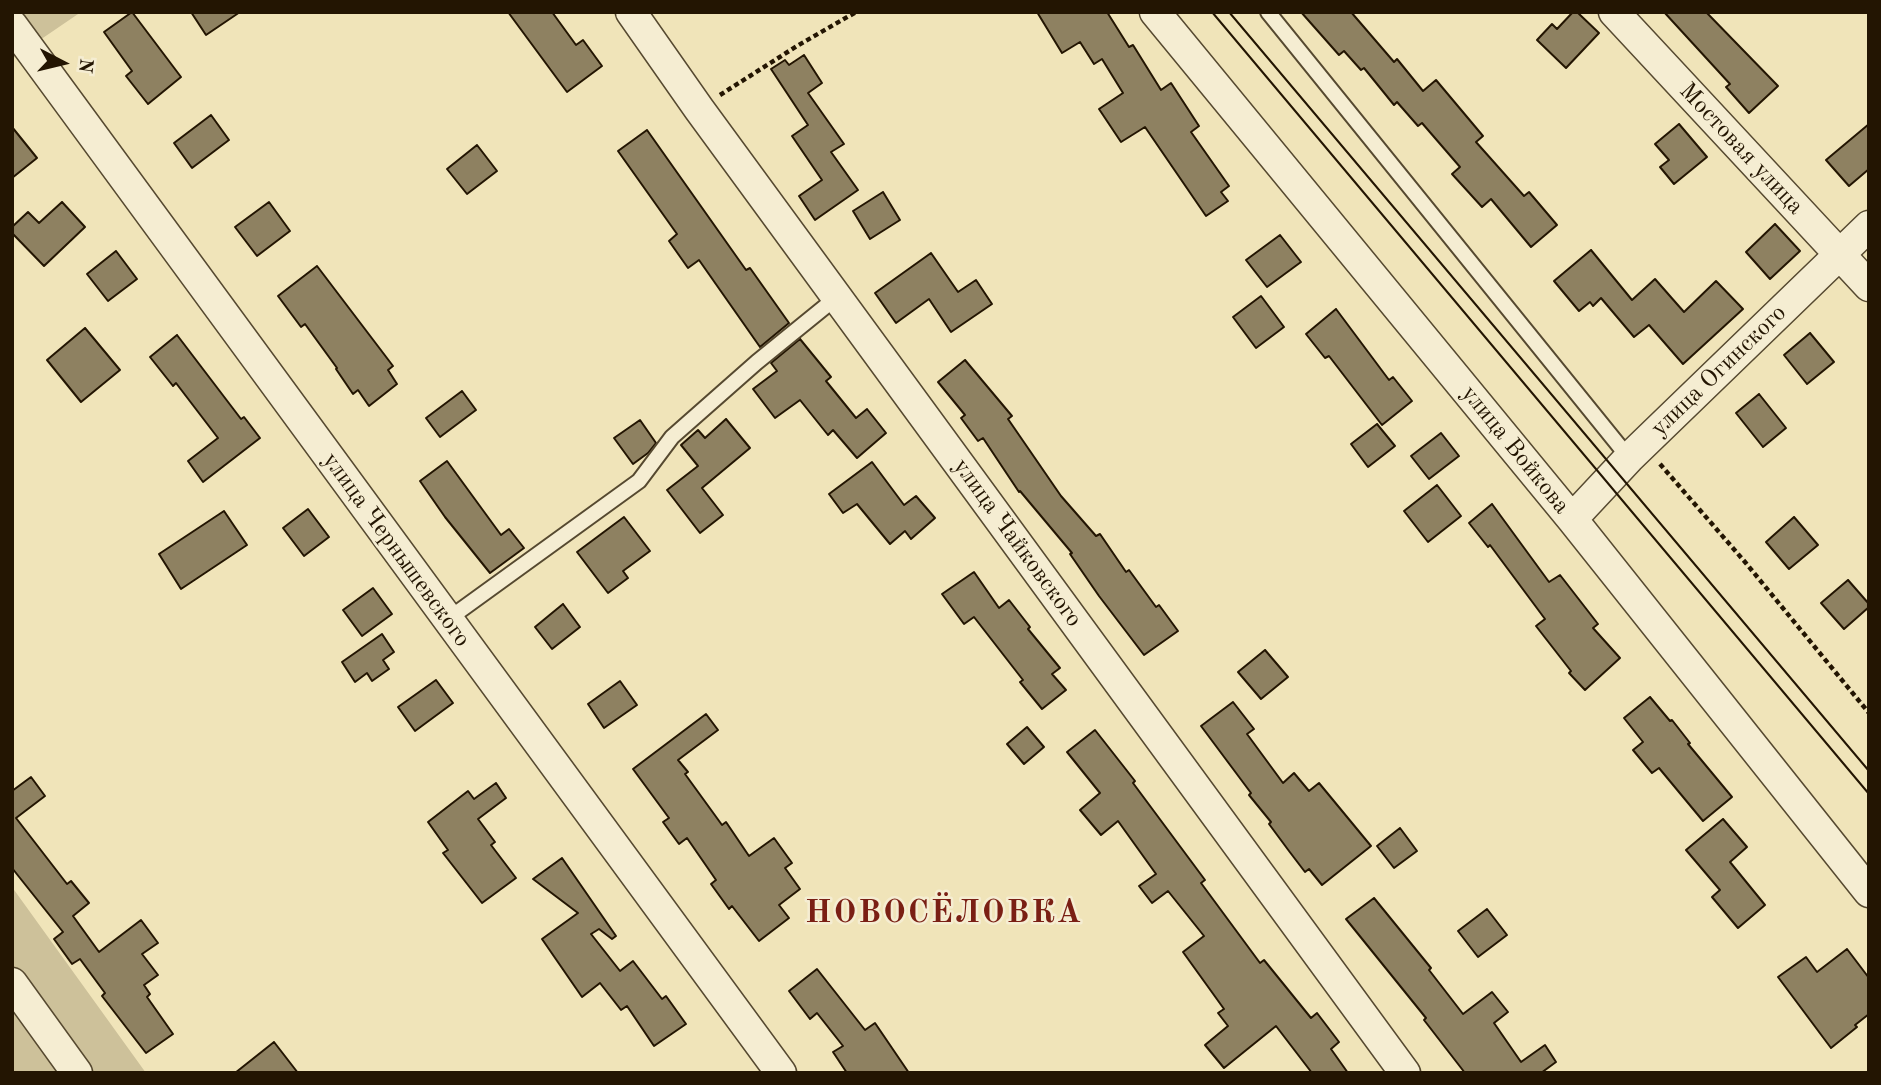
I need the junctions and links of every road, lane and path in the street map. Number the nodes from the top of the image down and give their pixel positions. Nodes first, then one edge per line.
1 (631, 12) edge
2 (856, 12) edge
3 (1155, 12) edge
4 (1268, 12) edge
5 (1614, 12) edge
6 (12, 25) edge
7 (699, 108) junction
8 (1869, 226) edge
9 (1839, 254) junction
10 (1869, 286) edge
11 (837, 297) junction
12 (1629, 458) junction
13 (1572, 519) junction
14 (447, 620) junction
15 (1869, 713) edge
16 (1869, 892) edge
17 (12, 983) edge
18 (77, 1073) edge
19 (781, 1073) edge
20 (1405, 1073) edge

1 - 7 street, улица Чайковского
2 - 7 path
3 - 13 street, улица Войкова
4 - 12 lane
5 - 9 street, Мостовая улица
6 - 14 street, улица Чернышевского
7 - 11 street, улица Чайковского
8 - 9 street, улица Огинского
9 - 10 street, Мостовая улица
9 - 12 street, улица Огинского
11 - 14 lane
11 - 20 street, улица Чайковского
12 - 13 street, улица Огинского
12 - 15 path
13 - 16 street, улица Войкова
14 - 19 street, улица Чернышевского
17 - 18 street

